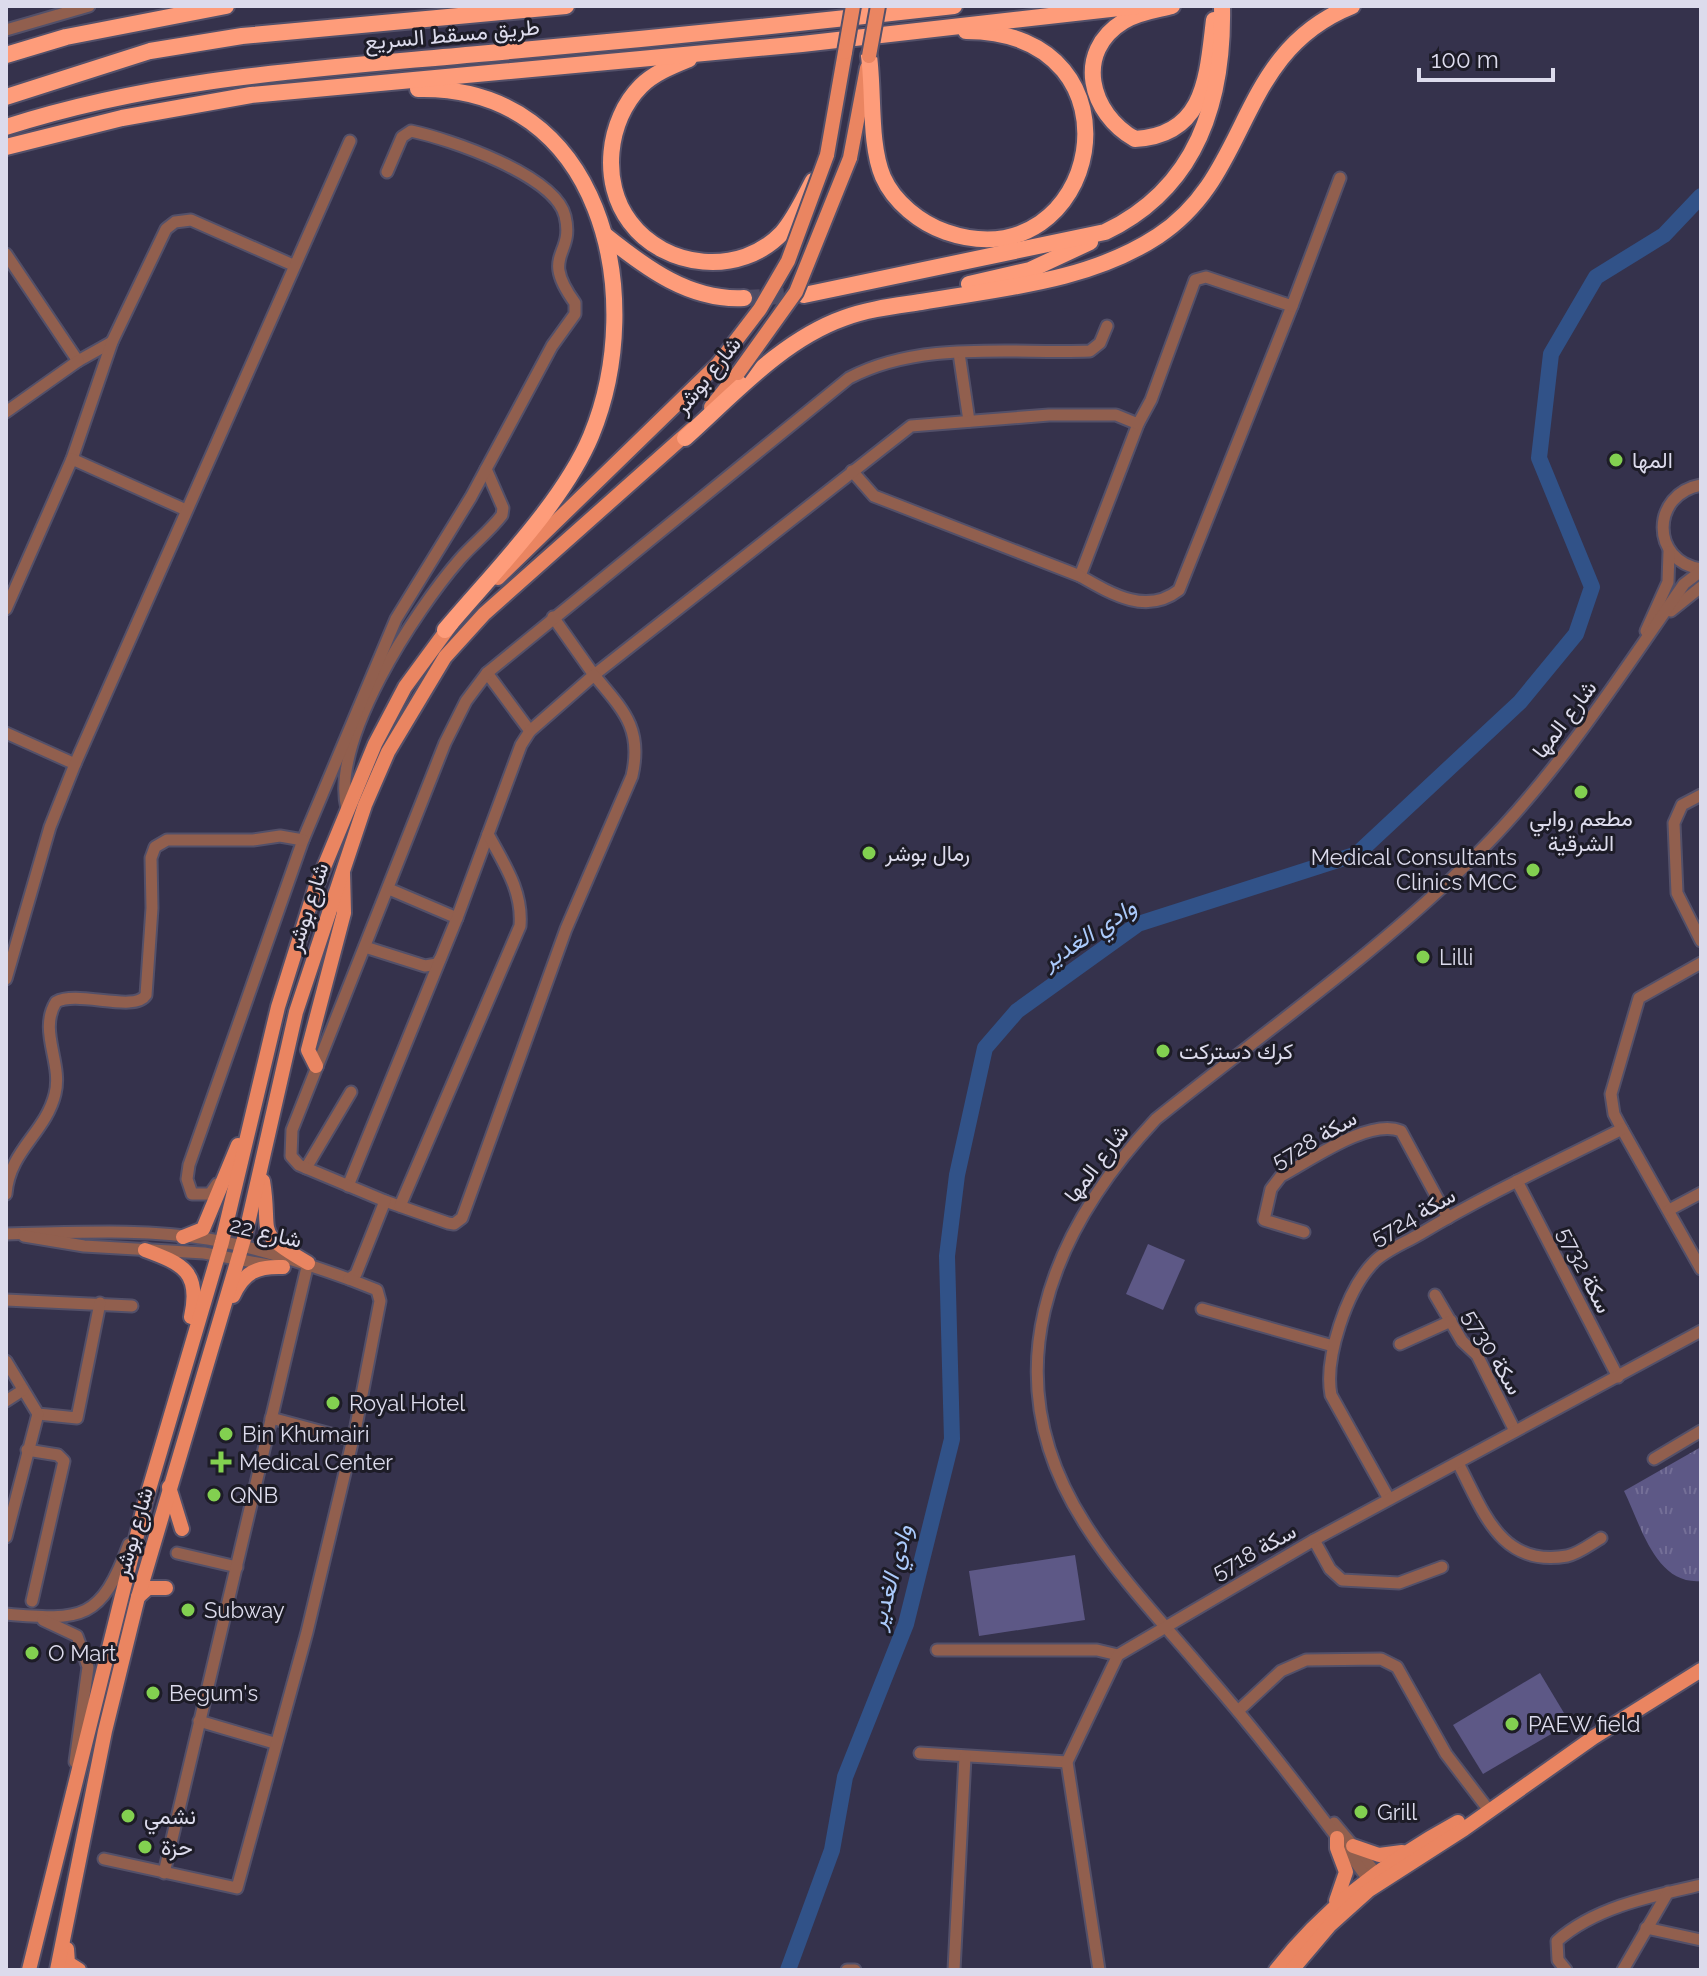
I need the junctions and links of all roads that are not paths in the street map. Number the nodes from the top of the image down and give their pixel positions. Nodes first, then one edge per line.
1 (89, 6) edge
2 (226, 6) edge
3 (566, 6) edge
4 (853, 6) edge
5 (878, 6) edge
6 (954, 6) edge
7 (1137, 6) edge
8 (1172, 6) edge
9 (1352, 6) edge
10 (1218, 9) edge
11 (6, 30) edge
12 (901, 32) junction
13 (66, 37) junction
14 (6, 44) edge
15 (802, 44) junction
16 (6, 55) edge
17 (869, 56) junction
18 (296, 92) junction
19 (6, 97) edge
20 (6, 127) edge
21 (350, 141) dead end
22 (6, 147) edge
23 (827, 155) junction
24 (387, 172) dead end
25 (1340, 178) dead end
26 (1105, 232) junction
27 (606, 236) junction
28 (7, 257) edge
29 (293, 265) junction
30 (804, 295) tunnel mouth
31 (744, 298) tunnel mouth
32 (1292, 306) junction
33 (1107, 326) dead end
34 (112, 342) junction
35 (790, 347) junction
36 (959, 353) junction
37 (78, 361) junction
38 (6, 412) edge
39 (969, 421) junction
40 (1138, 424) junction
41 (685, 438) junction
42 (72, 459) junction
43 (486, 469) junction
44 (852, 471) junction
45 (1701, 485) edge
46 (497, 496) junction
47 (471, 497) junction
48 (186, 510) junction
49 (1669, 552) junction
50 (1701, 570) edge
51 (1080, 576) junction
52 (1701, 587) edge
53 (6, 609) edge
54 (553, 617) junction
55 (1661, 619) junction
56 (445, 630) junction
57 (1638, 650) junction
58 (487, 673) junction
59 (594, 675) junction
60 (530, 731) junction
61 (6, 733) edge
62 (75, 764) junction
63 (1701, 795) edge
64 (347, 809) junction
65 (488, 834) junction
66 (303, 840) junction
67 (343, 870) junction
68 (389, 889) junction
69 (457, 918) junction
70 (1701, 941) edge
71 (365, 947) junction
72 (10, 952) edge
73 (442, 955) junction
74 (1701, 963) edge
75 (6, 979) edge
76 (316, 1066) junction
77 (351, 1092) dead end
78 (258, 1093) junction
79 (1622, 1129) junction
80 (229, 1167) junction
81 (263, 1167) junction
82 (306, 1168) junction
83 (1517, 1181) junction
84 (348, 1186) junction
85 (1701, 1193) edge
86 (6, 1194) edge
87 (385, 1201) junction
88 (400, 1206) junction
89 (1669, 1210) junction
90 (1448, 1218) junction
91 (1304, 1232) dead end
92 (9, 1235) edge
93 (183, 1237) junction
94 (220, 1248) junction
95 (145, 1250) junction
96 (239, 1253) junction
97 (308, 1263) junction
98 (283, 1267) junction
99 (1701, 1269) edge
100 (349, 1279) junction
101 (1435, 1295) dead end
102 (6, 1300) edge
103 (100, 1303) junction
104 (132, 1306) dead end
105 (1202, 1309) dead end
106 (1451, 1321) junction
107 (216, 1327) junction
108 (1701, 1331) edge
109 (1400, 1344) dead end
110 (1333, 1346) junction
111 (6, 1361) edge
112 (1618, 1377) junction
113 (23, 1390) junction
114 (175, 1395) junction
115 (6, 1401) edge
116 (38, 1414) junction
117 (271, 1418) junction
118 (1515, 1431) junction
119 (1701, 1431) edge
120 (353, 1440) junction
121 (27, 1450) junction
122 (1654, 1459) dead end
123 (1458, 1463) junction
124 (169, 1486) junction
125 (1389, 1499) junction
126 (145, 1503) junction
127 (182, 1529) dead end
128 (6, 1537) edge
129 (1601, 1538) dead end
130 (1314, 1540) junction
131 (177, 1553) dead end
132 (237, 1567) junction
133 (1442, 1567) dead end
134 (166, 1588) dead end
135 (138, 1597) junction
136 (32, 1601) dead end
137 (6, 1614) edge
138 (35, 1617) junction
139 (1165, 1625) junction
140 (937, 1650) dead end
141 (1118, 1655) junction
142 (1701, 1670) edge
143 (1238, 1711) junction
144 (199, 1721) junction
145 (274, 1743) junction
146 (920, 1753) dead end
147 (965, 1757) junction
148 (1067, 1762) junction
149 (71, 1793) junction
150 (1488, 1809) junction
151 (1318, 1810) junction
152 (1337, 1838) junction
153 (1353, 1846) junction
154 (1406, 1853) junction
155 (104, 1859) dead end
156 (164, 1873) junction
157 (1374, 1881) junction
158 (1701, 1885) edge
159 (1668, 1892) junction
160 (1334, 1907) junction
161 (1646, 1928) junction
162 (67, 1930) junction
163 (1701, 1940) edge
164 (29, 1970) edge
165 (57, 1970) edge
166 (79, 1970) edge
167 (847, 1970) edge
168 (855, 1970) edge
169 (954, 1970) edge
170 (1099, 1970) edge
171 (1276, 1970) edge
172 (1292, 1970) edge
173 (1566, 1970) edge
174 (1623, 1970) edge

1 - 11 street
2 - 13 highway
3 - 19 highway, طريق مسقط السريع
4 - 23 main road, شارع بوشر, bridge
5 - 17 main road, شارع بوشر, bridge
6 - 20 highway, طريق مسقط السريع
7 - 12 highway
8 - 10 highway
9 - 35 highway
10 - 26 highway
12 - 15 highway
12 - 17 highway
13 - 14 highway
13 - 16 highway
15 - 18 highway
15 - 23 highway
17 - 41 main road, شارع بوشر, bridge
18 - 22 highway
18 - 27 highway
21 - 29 street
23 - 56 main road, شارع بوشر, bridge
24 - 43 street
25 - 32 street
26 - 30 highway
26 - 35 highway
27 - 31 highway
27 - 56 highway
28 - 37 street
29 - 34 street
29 - 48 street
32 - 40 street
32 - 51 street
33 - 36 street
34 - 37 street
34 - 42 street
35 - 41 highway
36 - 39 street
36 - 54 street
37 - 38 street
39 - 40 street
39 - 44 street
40 - 51 street
41 - 67 main road, شارع بوشر
42 - 48 street
42 - 53 street
43 - 46 street
43 - 47 street
44 - 51 street
44 - 59 street
45 - 49 street, شارع المها
46 - 47 street
46 - 64 street
47 - 66 street
48 - 62 street
49 - 50 street
49 - 57 street, شارع المها
50 - 55 street, شارع المها
52 - 55 street
54 - 58 street
54 - 59 street
55 - 57 street, شارع المها
56 - 64 main road, شارع بوشر
57 - 139 street, شارع المها
58 - 60 street
58 - 68 street
59 - 60 street
59 - 88 street
60 - 65 street
61 - 62 street
62 - 72 street
63 - 70 street
64 - 78 main road, شارع بوشر
65 - 69 street
65 - 88 street
66 - 80 street
66 - 86 street
67 - 76 main road
67 - 81 main road, شارع بوشر
68 - 69 street
68 - 71 street
69 - 73 street
71 - 73 street
71 - 76 street
72 - 75 street
73 - 84 street
74 - 79 street
76 - 82 street
77 - 82 street
78 - 80 main road
78 - 94 main road, شارع بوشر
79 - 83 street, سكة 5724
79 - 89 street
80 - 93 main road
81 - 96 main road, شارع بوشر
81 - 97 main road
82 - 84 street
83 - 90 street, سكة 5724
83 - 112 street, سكة 5732
84 - 87 street
85 - 89 street
87 - 88 street
87 - 100 street
89 - 99 street
90 - 91 street, سكة 5728
90 - 110 street, سكة 5724
92 - 93 street, شارع 22
92 - 95 street, شارع 22
93 - 94 street, شارع 22
94 - 95 street, شارع 22
94 - 96 street, شارع 22
94 - 114 main road, شارع بوشر
95 - 114 main road
96 - 97 street, شارع 22
96 - 98 street, شارع 22
96 - 107 main road, شارع بوشر
97 - 98 street, شارع 22
97 - 100 street
97 - 117 street
98 - 107 main road
100 - 120 street
101 - 106 street, سكة 5730
102 - 103 street
103 - 104 street
103 - 116 street
105 - 110 street
106 - 109 street
106 - 118 street, سكة 5730
107 - 124 main road, شارع بوشر
108 - 112 street, سكة 5718
110 - 125 street, سكة 5724
111 - 113 street
112 - 118 street, سكة 5718
113 - 115 street
113 - 116 street
114 - 126 main road, شارع بوشر
116 - 121 street
117 - 120 street
117 - 132 street
118 - 123 street, سكة 5718
119 - 122 street
120 - 145 street
121 - 128 street
121 - 136 street
123 - 125 street, سكة 5718
123 - 129 street
124 - 127 main road
124 - 135 main road, شارع بوشر
125 - 130 street, سكة 5718
126 - 138 street
126 - 149 main road, شارع بوشر
130 - 133 street
130 - 139 street, سكة 5718
131 - 132 street
132 - 144 street
134 - 135 main road
135 - 162 main road, شارع بوشر
137 - 138 street
138 - 149 street
139 - 141 street, سكة 5718
139 - 143 street, شارع المها
140 - 141 street
141 - 148 street
142 - 150 main road
143 - 150 street
143 - 151 street, شارع المها
144 - 145 street
144 - 156 street
145 - 156 street
146 - 147 street
147 - 148 street
147 - 169 street
148 - 170 street
149 - 164 main road, شارع بوشر
150 - 154 main road
150 - 157 main road
151 - 152 street, شارع المها
151 - 153 street, شارع المها
152 - 157 street, شارع المها
152 - 160 main road
153 - 154 main road
153 - 157 street, شارع المها
154 - 157 main road
155 - 156 street
157 - 160 main road
157 - 172 main road
158 - 159 street
159 - 161 street
159 - 173 street
160 - 171 main road
161 - 163 street
161 - 174 street
162 - 165 main road, شارع بوشر
162 - 166 main road
167 - 168 street

